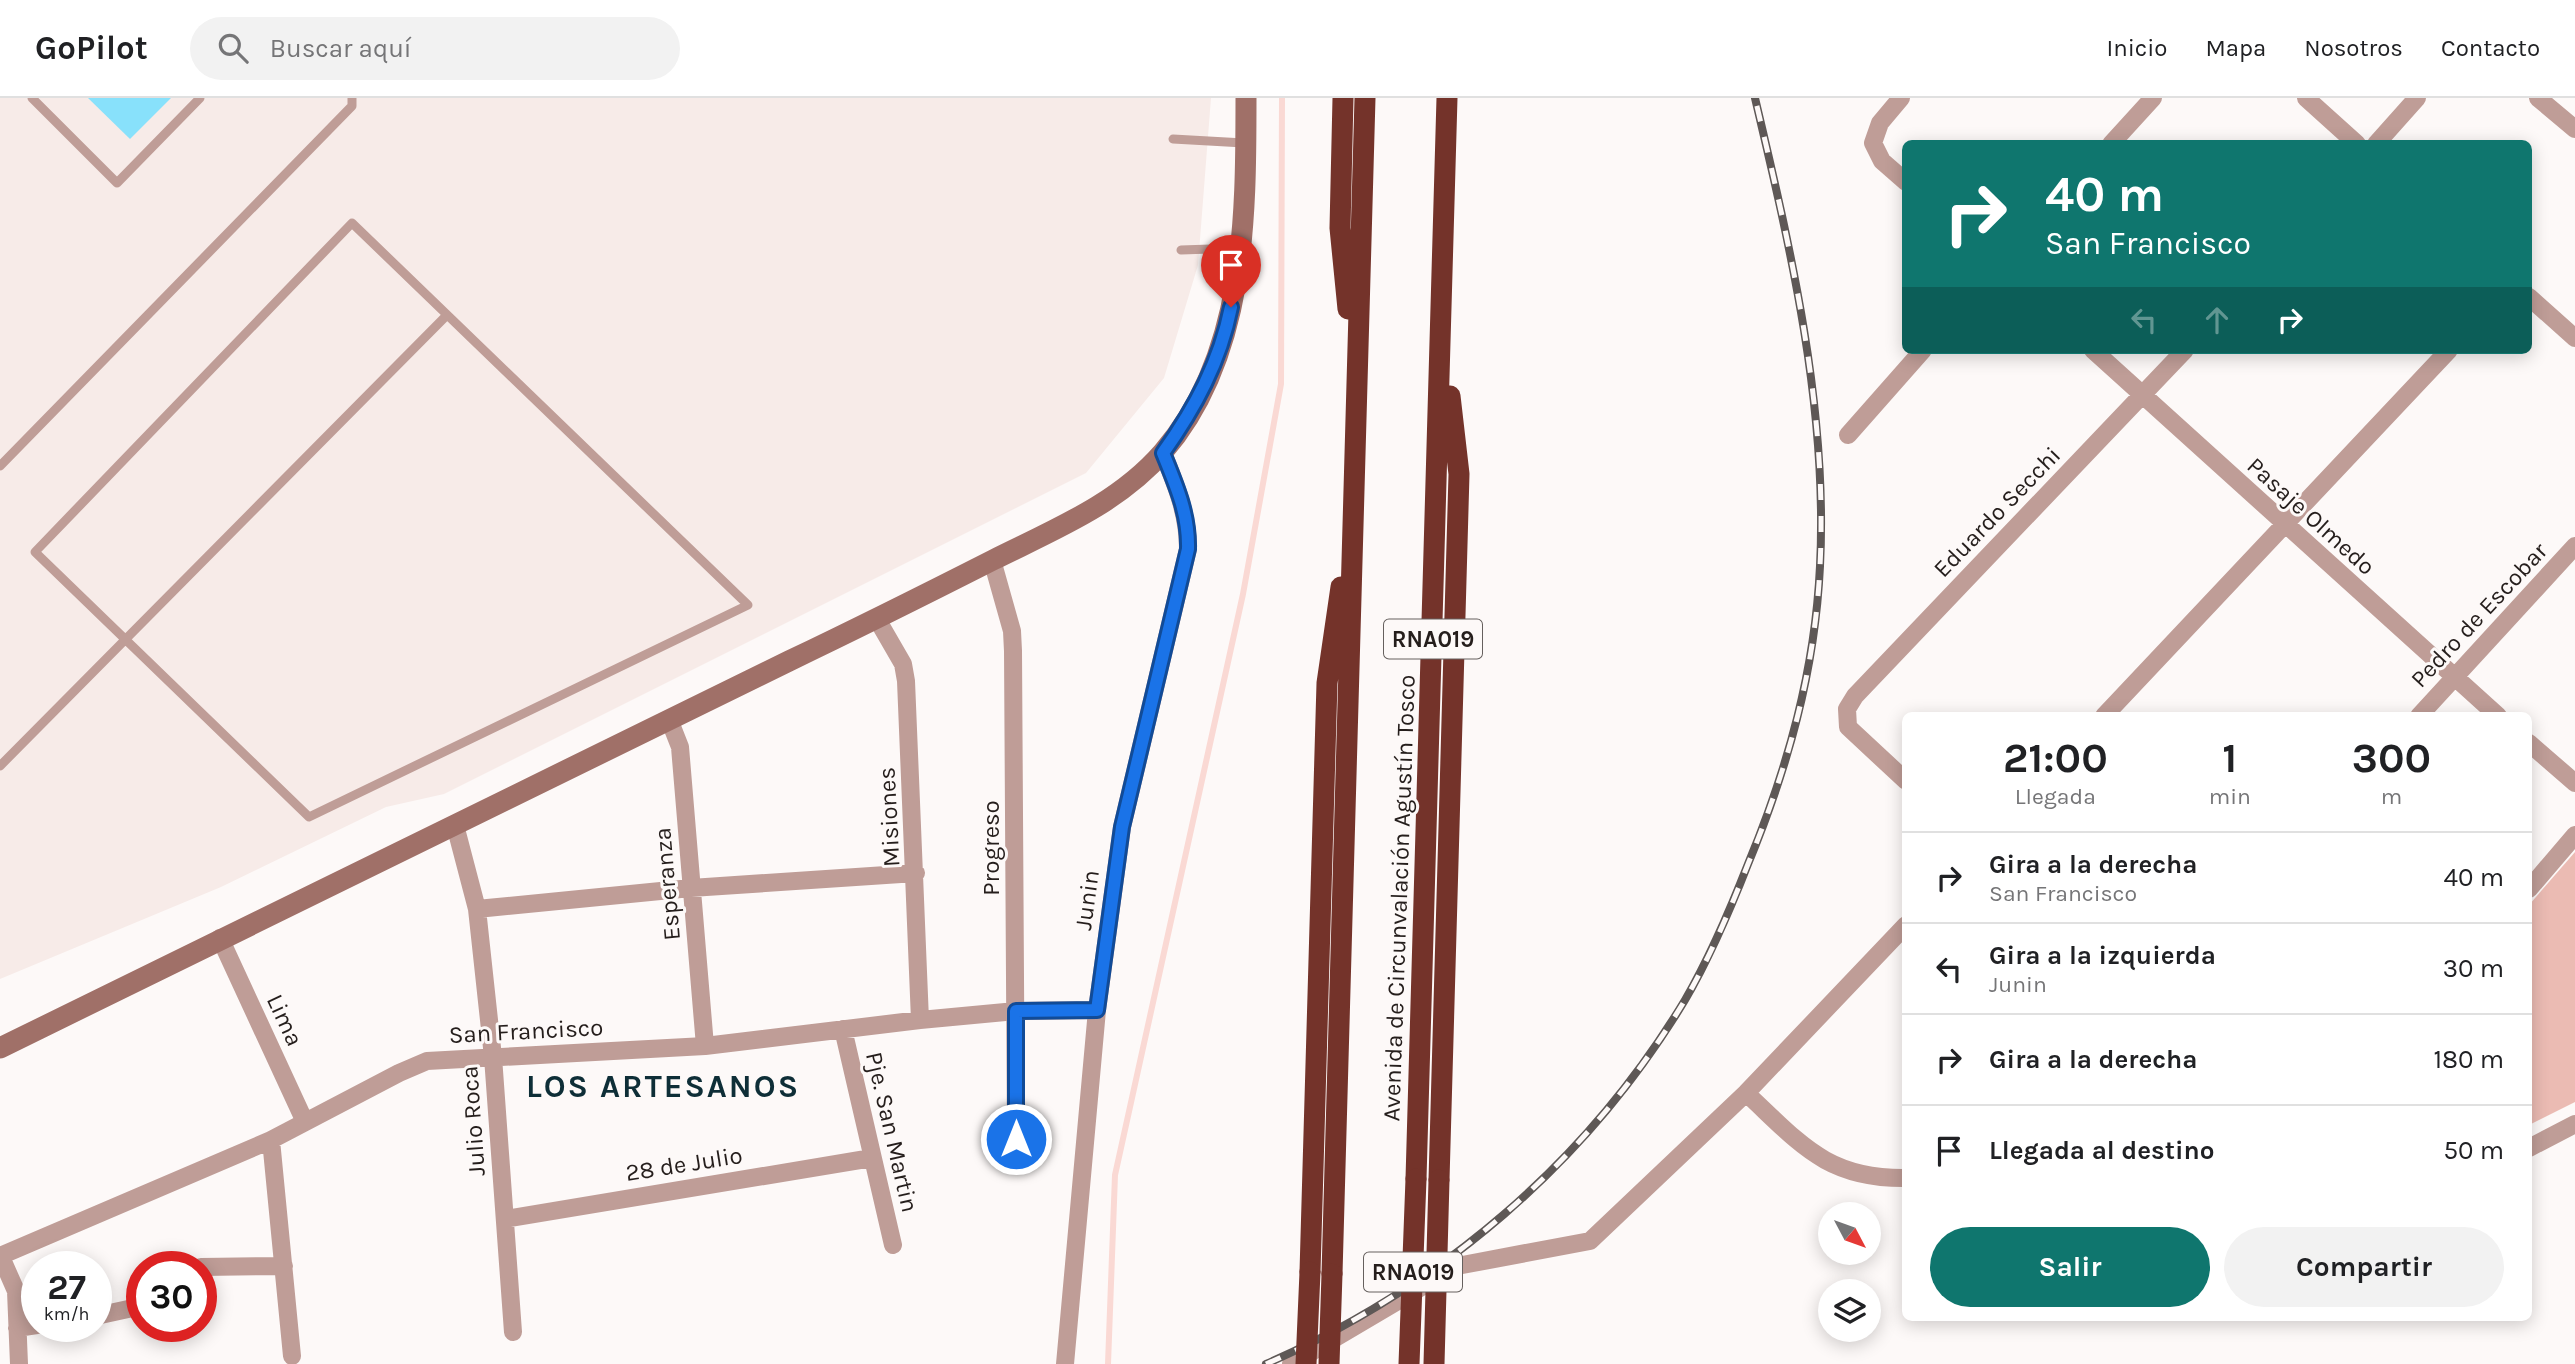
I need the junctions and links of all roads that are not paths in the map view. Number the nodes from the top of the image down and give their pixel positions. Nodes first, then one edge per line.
1 (32, 98) edge
2 (200, 98) edge
3 (352, 98) edge
4 (1246, 98) edge
5 (1343, 98) edge
6 (1365, 98) edge
7 (1447, 98) edge
8 (1901, 98) edge
9 (2153, 98) edge
10 (2306, 98) edge
11 (2417, 98) edge
12 (2538, 98) edge
13 (2575, 130) edge
14 (1173, 139) dead end
15 (2115, 140) edge
16 (2353, 140) edge
17 (2380, 140) edge
18 (1246, 143) junction
19 (1902, 177) edge
20 (1240, 248) junction
21 (1181, 250) dead end
22 (2532, 300) edge
23 (447, 314) junction
24 (1441, 323) junction
25 (2575, 338) edge
26 (1919, 354) edge
27 (2097, 354) edge
28 (2181, 354) edge
29 (2445, 354) edge
30 (1357, 392) junction
31 (2143, 395) junction
32 (1848, 435) dead end
33 (1163, 453) junction
34 (0, 466) edge
35 (1355, 491) junction
36 (2285, 526) junction
37 (2575, 547) edge
38 (992, 561) junction
39 (877, 619) junction
40 (125, 639) junction
41 (2454, 678) junction
42 (2108, 712) edge
43 (2423, 712) edge
44 (2493, 712) edge
45 (669, 719) junction
46 (2532, 746) edge
47 (0, 766) edge
48 (1902, 777) edge
49 (2575, 783) edge
50 (455, 825) junction
51 (2575, 835) edge
52 (916, 873) junction
53 (2532, 886) edge
54 (691, 888) junction
55 (477, 909) junction
56 (1902, 929) edge
57 (220, 938) junction
58 (1097, 1010) junction
59 (1016, 1011) junction
60 (920, 1020) junction
61 (843, 1029) junction
62 (705, 1046) junction
63 (0, 1048) edge
64 (493, 1057) junction
65 (1746, 1093) junction
66 (305, 1122) junction
67 (2575, 1124) edge
68 (1016, 1139) dead end
69 (271, 1140) junction
70 (2532, 1146) edge
71 (872, 1158) junction
72 (1902, 1178) edge
73 (505, 1219) junction
74 (893, 1245) dead end
75 (1, 1256) edge
76 (284, 1266) junction
77 (217, 1267) edge
78 (21, 1327) edge
79 (17, 1328) junction
80 (513, 1332) dead end
81 (292, 1356) dead end
82 (19, 1364) edge
83 (1065, 1364) edge
84 (1291, 1364) edge
85 (1306, 1364) edge
86 (1329, 1364) edge
87 (1409, 1364) edge
88 (1434, 1364) edge

1 - 2 lane
3 - 34 lane
4 - 18 main road
5 - 30 highway
6 - 30 highway, RNA019
7 - 24 highway, Avenida de Circunvalación Agustín Tosco / RNA019
8 - 19 street
9 - 15 street
10 - 16 street
11 - 17 street
12 - 13 street
14 - 18 lane
18 - 20 main road
20 - 21 lane
20 - 33 main road
22 - 25 street
23 - 40 lane
23 - 40 lane
23 - 40 lane
24 - 87 highway, Avenida de Circunvalación Agustín Tosco / RNA019, bridge
24 - 88 highway, bridge
26 - 32 street
27 - 31 street, Pasaje Olmedo
28 - 31 street, Eduardo Secchi
29 - 36 street
30 - 35 highway, RNA019
31 - 36 street, Pasaje Olmedo
31 - 48 street, Eduardo Secchi
33 - 38 main road
33 - 58 street, Junin
35 - 85 highway, bridge
35 - 86 highway, RNA019, bridge
36 - 41 street, Pasaje Olmedo
36 - 42 street
37 - 41 street, Pedro de Escobar
38 - 39 main road
38 - 59 street, Progreso
39 - 45 main road
39 - 52 street, Misiones
40 - 47 lane
41 - 43 street, Pedro de Escobar
41 - 44 street, Pasaje Olmedo
45 - 50 main road
45 - 54 street, Esperanza
46 - 49 street
50 - 55 street, Julio Roca
50 - 57 main road
51 - 53 street
52 - 54 street
52 - 60 street, Misiones
54 - 55 street
54 - 62 street, Esperanza
55 - 64 street, Julio Roca
56 - 65 street
57 - 63 main road
57 - 66 street, Lima
58 - 59 street, San Francisco
58 - 83 street, Junin
59 - 60 street, San Francisco
59 - 68 street, Progreso
60 - 61 street, San Francisco
61 - 62 street, San Francisco
61 - 71 street, Pje. San Martin
62 - 64 street, San Francisco
64 - 66 street, San Francisco
64 - 73 street, Julio Roca
65 - 72 street
65 - 84 street
66 - 69 street, San Francisco
67 - 70 street
69 - 75 street, San Francisco
69 - 76 street
71 - 73 street, 28 de Julio
71 - 74 street, Pje. San Martin
73 - 80 street, Julio Roca
75 - 79 street
76 - 77 street
76 - 81 street
78 - 79 street
79 - 82 street

